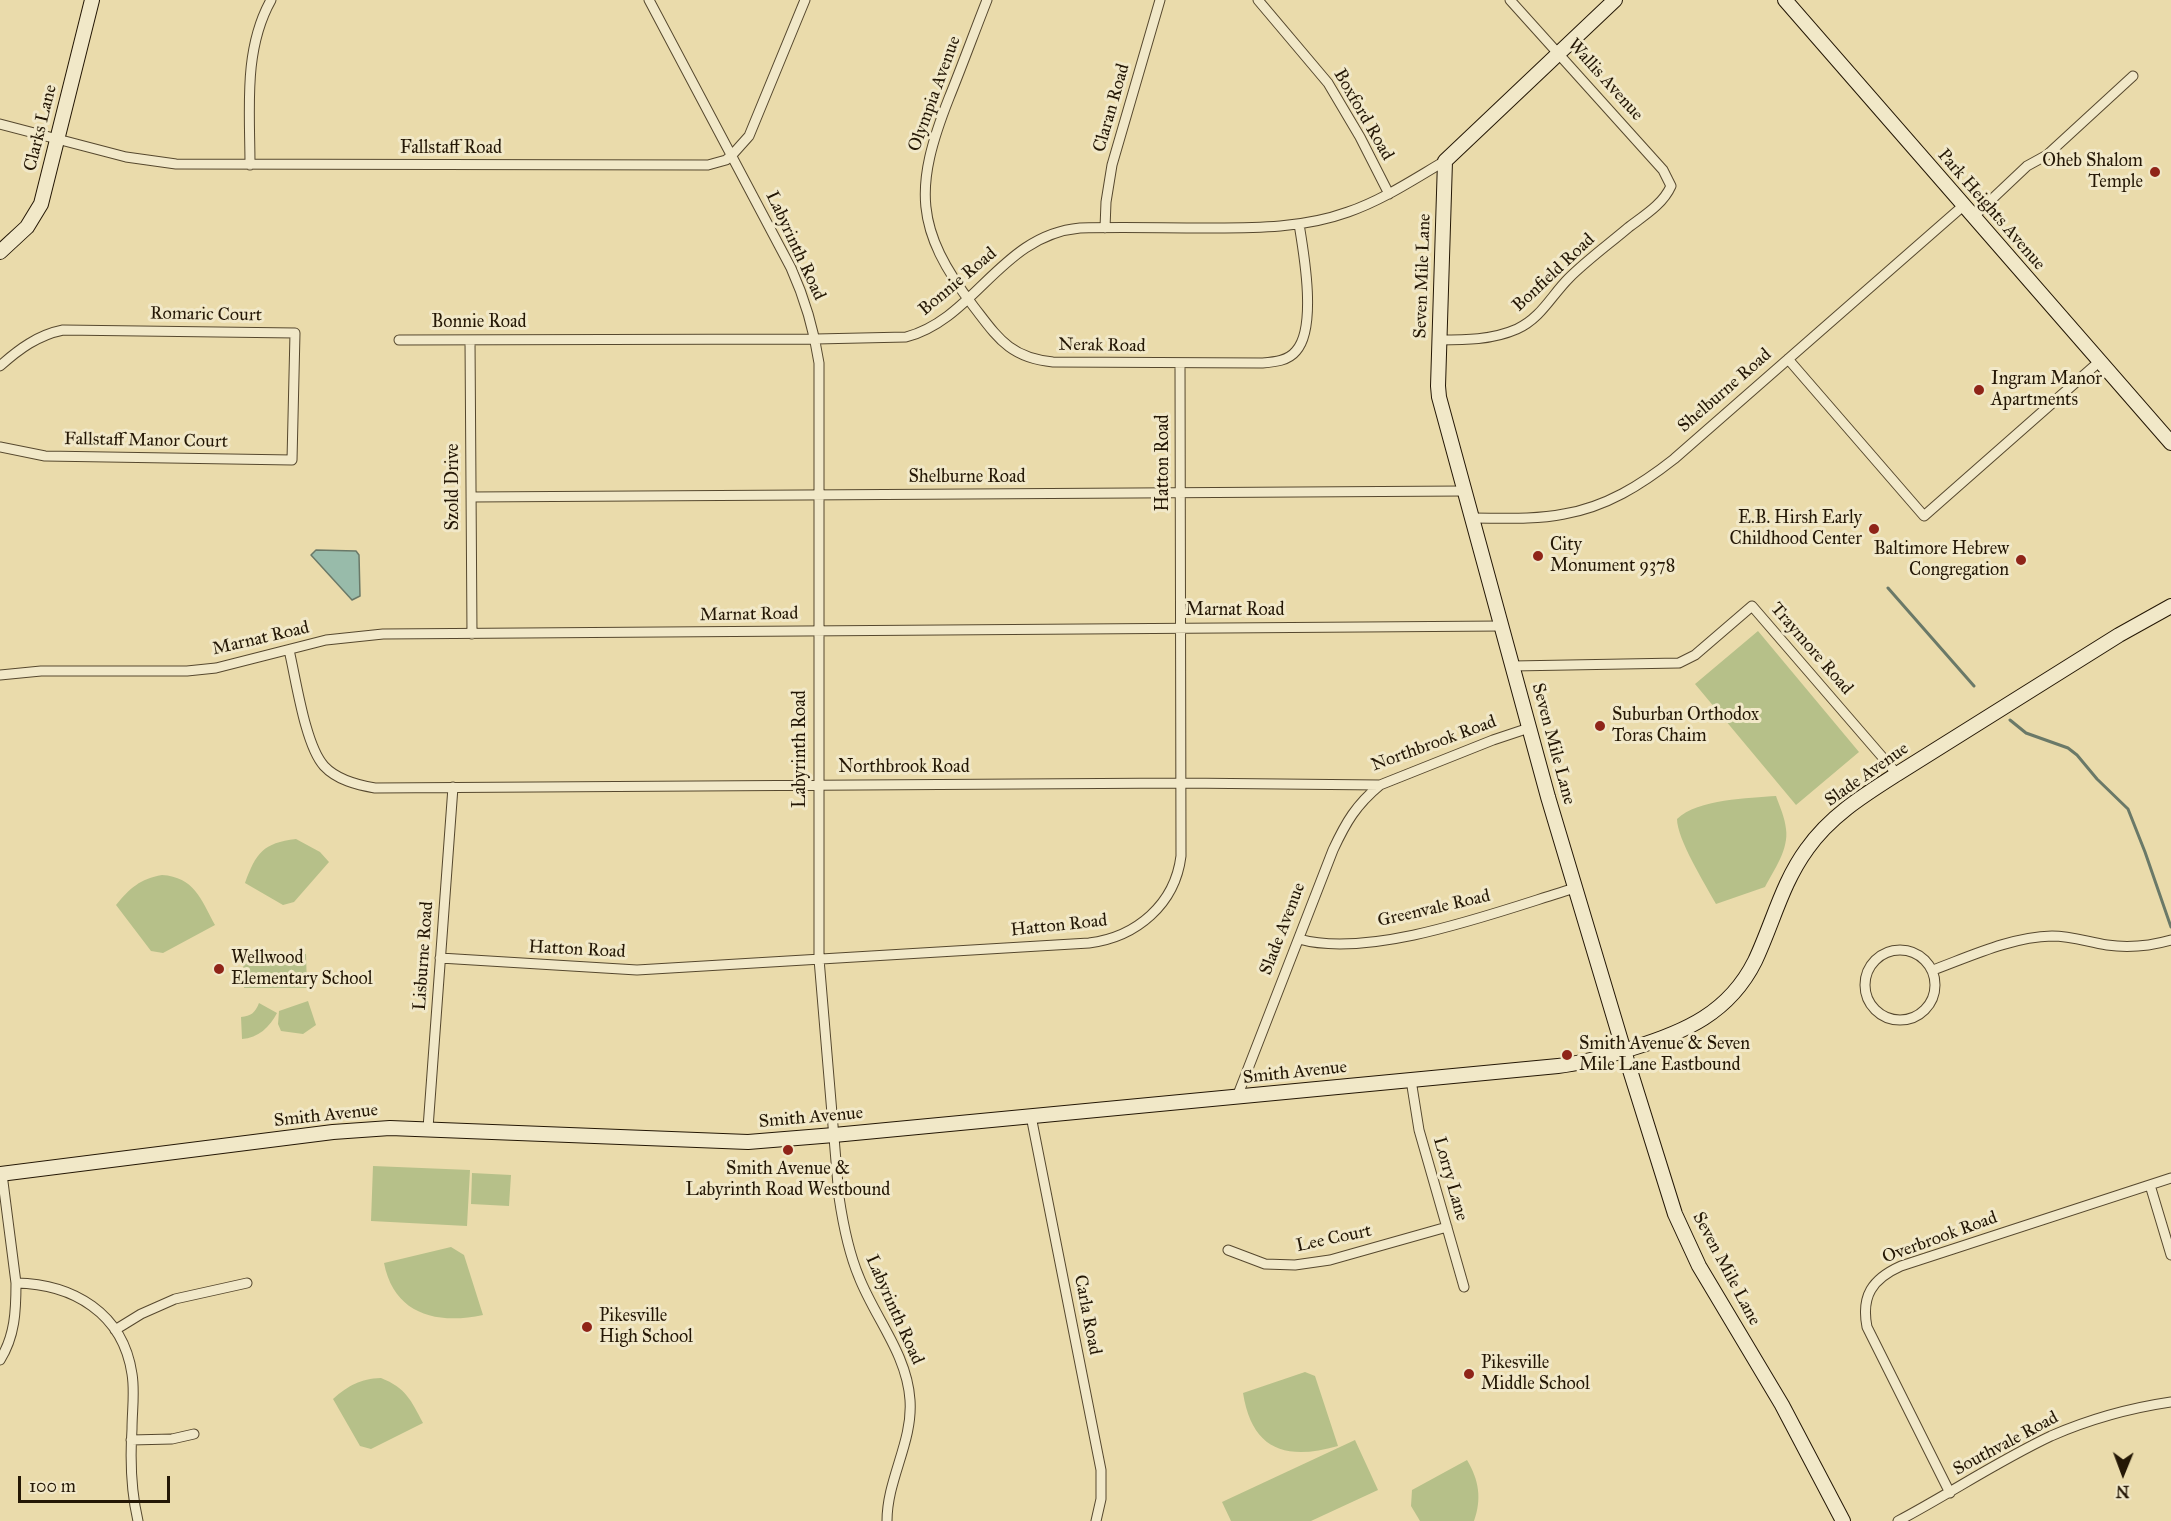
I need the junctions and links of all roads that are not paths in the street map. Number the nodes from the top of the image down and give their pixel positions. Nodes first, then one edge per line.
1 (92, 0) edge
2 (271, 0) edge
3 (649, 0) edge
4 (805, 0) edge
5 (987, 0) edge
6 (1160, 0) edge
7 (1258, 0) edge
8 (1510, 0) edge
9 (1615, 0) edge
10 (1785, 0) edge
11 (1559, 53) junction
12 (2133, 76) dead end
13 (0, 124) edge
14 (57, 138) junction
15 (732, 155) junction
16 (1445, 161) junction
17 (250, 165) junction
18 (1671, 186) joint
19 (1389, 194) junction
20 (1963, 206) junction
21 (1973, 217) junction
22 (1299, 224) junction
23 (1105, 228) junction
24 (0, 252) edge
25 (967, 298) junction
26 (816, 339) junction
27 (399, 340) dead end
28 (470, 340) junction
29 (1439, 340) junction
30 (1788, 359) junction
31 (2100, 361) junction
32 (1180, 363) junction
33 (0, 366) edge
34 (2171, 443) edge
35 (0, 447) edge
36 (291, 460) joint
37 (1464, 491) junction
38 (1180, 494) junction
39 (471, 496) junction
40 (818, 496) junction
41 (1472, 518) junction
42 (2171, 606) edge
43 (1502, 626) junction
44 (1180, 628) junction
45 (818, 630) junction
46 (472, 634) junction
47 (289, 650) junction
48 (1513, 666) junction
49 (0, 675) edge
50 (1529, 728) junction
51 (1897, 774) junction
52 (1181, 783) junction
53 (818, 785) junction
54 (1380, 785) junction
55 (453, 787) junction
56 (1575, 888) junction
57 (1299, 939) junction
58 (2171, 940) edge
59 (440, 958) junction
60 (819, 958) junction
61 (1933, 970) junction
62 (1623, 1051) junction
63 (1411, 1080) junction
64 (1237, 1097) junction
65 (1031, 1116) junction
66 (428, 1128) junction
67 (834, 1135) junction
68 (1, 1174) edge
69 (2171, 1178) edge
70 (2150, 1185) junction
71 (1447, 1227) junction
72 (1228, 1250) dead end
73 (2171, 1255) edge
74 (16, 1283) junction
75 (247, 1283) dead end
76 (1464, 1287) dead end
77 (115, 1330) junction
78 (0, 1360) edge
79 (2171, 1402) edge
80 (194, 1434) dead end
81 (131, 1440) junction
82 (1950, 1493) junction
83 (138, 1521) edge
84 (887, 1521) edge
85 (1096, 1521) edge
86 (1843, 1521) edge
87 (1898, 1521) edge

1 - 14 main road, Clarks Lane
2 - 17 street
3 - 15 street, Labyrinth Road
4 - 15 street
5 - 25 street, Olympia Avenue
6 - 23 street, Claran Road
7 - 19 street, Boxford Road
8 - 11 street, Wallis Avenue
9 - 11 main road
10 - 20 main road, Park Heights Avenue
11 - 16 main road
11 - 18 street, Wallis Avenue
12 - 21 street
13 - 14 street, Fallstaff Road
14 - 17 street, Fallstaff Road
14 - 24 main road, Clarks Lane
15 - 17 street, Fallstaff Road
15 - 26 street, Labyrinth Road
16 - 19 street, Bonnie Road
16 - 29 main road, Seven Mile Lane
18 - 29 street, Bonfield Road
19 - 22 street, Bonnie Road
20 - 21 main road, Park Heights Avenue
20 - 30 street, Shelburne Road
21 - 31 main road, Park Heights Avenue
22 - 23 street, Bonnie Road
22 - 32 street, Nerak Road
23 - 25 street, Bonnie Road
25 - 26 street, Bonnie Road
25 - 32 street, Nerak Road
26 - 28 street, Bonnie Road
26 - 40 street, Labyrinth Road
27 - 28 street, Bonnie Road
28 - 39 street, Szold Drive
29 - 37 main road, Seven Mile Lane
30 - 31 street
30 - 41 street, Shelburne Road
31 - 34 main road, Park Heights Avenue
32 - 38 street, Hatton Road
33 - 36 street, Romaric Court
35 - 36 street, Fallstaff Manor Court
37 - 38 street, Shelburne Road
37 - 41 main road, Seven Mile Lane
38 - 40 street, Shelburne Road
38 - 44 street, Hatton Road
39 - 40 street, Shelburne Road
39 - 46 street, Szold Drive
40 - 45 street, Labyrinth Road
41 - 43 main road, Seven Mile Lane
42 - 51 main road, Slade Avenue
43 - 44 street, Marnat Road
43 - 48 main road, Seven Mile Lane
44 - 45 street, Marnat Road
44 - 52 street, Hatton Road
45 - 46 street, Marnat Road
45 - 53 street, Labyrinth Road
46 - 47 street, Marnat Road
47 - 49 street, Marnat Road
47 - 55 street, Northbrook Road
48 - 50 main road, Seven Mile Lane
48 - 51 street, Traymore Road
50 - 54 street, Northbrook Road
50 - 56 main road, Seven Mile Lane
51 - 62 main road, Slade Avenue
52 - 53 street, Northbrook Road
52 - 54 street, Northbrook Road
52 - 60 street, Hatton Road
53 - 55 street, Northbrook Road
53 - 60 street, Labyrinth Road
54 - 57 street, Slade Avenue
55 - 59 street, Lisburne Road
56 - 57 street, Greenvale Road
56 - 62 main road, Seven Mile Lane
57 - 64 street, Slade Avenue
58 - 61 street
59 - 60 street, Hatton Road
59 - 66 street, Lisburne Road
60 - 67 street, Labyrinth Road
61 - 61 street
62 - 63 main road, Smith Avenue
62 - 86 main road, Seven Mile Lane
63 - 64 main road, Smith Avenue
63 - 71 street, Lorry Lane
64 - 65 main road, Smith Avenue
65 - 67 main road, Smith Avenue
65 - 85 street, Carla Road
66 - 67 main road, Smith Avenue
66 - 68 main road, Smith Avenue
67 - 84 street, Labyrinth Road
68 - 74 street
69 - 70 street, Overbrook Road
70 - 73 street
70 - 82 street, Overbrook Road
71 - 72 street, Lee Court
71 - 76 street, Lorry Lane
74 - 77 street
74 - 78 street
75 - 77 street
77 - 81 street
79 - 82 street, Southvale Road
80 - 81 street
81 - 83 street
82 - 87 street, Southvale Road

